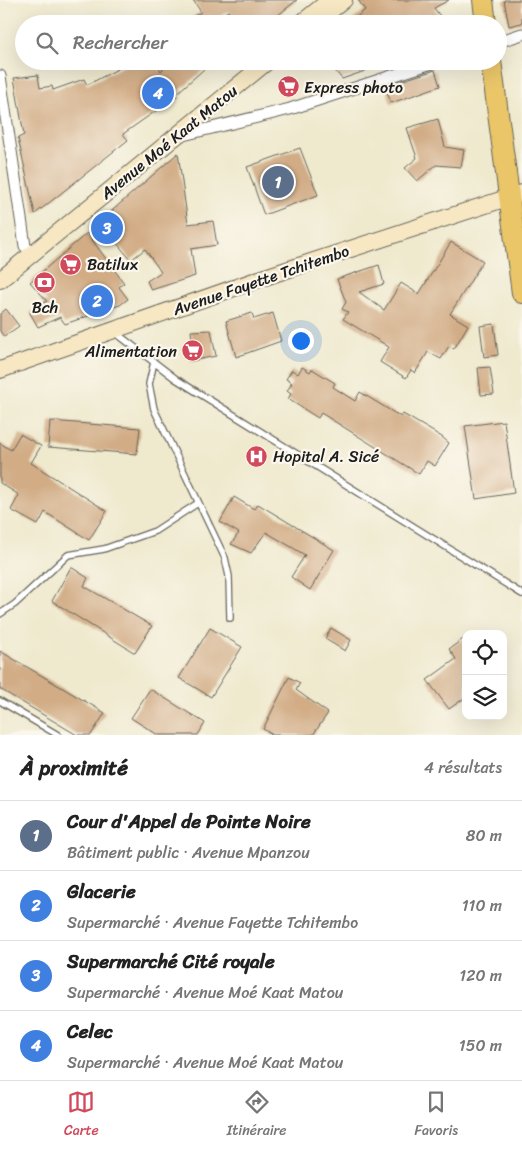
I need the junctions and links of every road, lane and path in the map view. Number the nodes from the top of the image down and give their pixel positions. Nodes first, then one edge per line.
1 (330, 0) edge
2 (344, 0) edge
3 (483, 0) edge
4 (311, 15) edge
5 (326, 15) edge
6 (485, 15) edge
7 (522, 34) edge
8 (507, 39) edge
9 (241, 70) edge
10 (257, 70) edge
11 (410, 70) edge
12 (493, 70) edge
13 (0, 76) edge
14 (172, 138) junction
15 (516, 195) edge
16 (25, 246) junction
17 (0, 267) edge
18 (0, 280) edge
19 (522, 293) edge
20 (114, 331) junction
21 (154, 362) junction
22 (0, 370) edge
23 (198, 503) junction
24 (522, 594) edge
25 (0, 614) edge
26 (230, 618) dead end
27 (0, 701) edge
28 (58, 735) edge

1 - 4 main road
2 - 5 main road
3 - 6 highway
7 - 8 street
9 - 16 main road, Avenue Moé Kaat Matou
10 - 14 main road, Avenue Moé Kaat Matou
11 - 14 street
12 - 15 highway
13 - 16 street
14 - 18 main road, Avenue Moé Kaat Matou
15 - 19 highway
15 - 20 main road, Avenue Fayette Tchitembo
16 - 17 main road, Avenue Moé Kaat Matou
20 - 21 lane
20 - 22 main road, Avenue Fayette Tchitembo
21 - 23 lane
21 - 24 lane
23 - 25 lane
23 - 26 lane
27 - 28 lane

